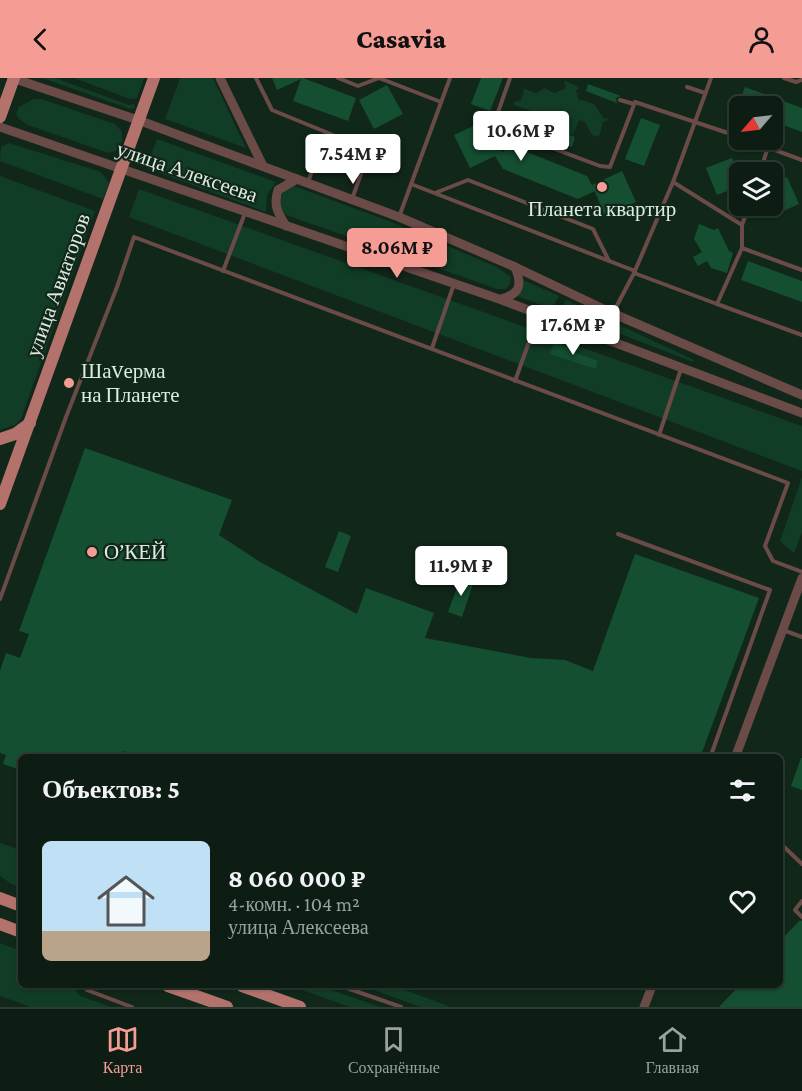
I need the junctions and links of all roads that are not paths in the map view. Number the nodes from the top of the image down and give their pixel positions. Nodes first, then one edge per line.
1 (13, 78) edge
2 (154, 78) edge
3 (220, 78) edge
4 (256, 78) edge
5 (338, 78) edge
6 (450, 78) edge
7 (510, 78) edge
8 (711, 78) edge
9 (784, 78) edge
10 (802, 80) edge
11 (687, 87) dead end
12 (705, 93) junction
13 (620, 100) dead end
14 (441, 102) junction
15 (634, 104) junction
16 (0, 117) edge
17 (138, 120) junction
18 (696, 122) junction
19 (0, 127) edge
20 (729, 133) edge
21 (333, 135) dead end
22 (776, 150) edge
23 (802, 160) edge
24 (263, 166) junction
25 (120, 168) junction
26 (297, 179) junction
27 (308, 182) junction
28 (673, 182) junction
29 (411, 184) junction
30 (435, 194) junction
31 (352, 199) junction
32 (246, 212) junction
33 (745, 216) edge
34 (399, 217) junction
35 (742, 225) junction
36 (286, 226) junction
37 (742, 248) junction
38 (609, 261) junction
39 (515, 267) junction
40 (802, 270) edge
41 (223, 271) junction
42 (634, 272) junction
43 (454, 284) junction
44 (501, 299) junction
45 (717, 304) junction
46 (539, 314) junction
47 (612, 314) junction
48 (802, 335) edge
49 (432, 348) junction
50 (681, 369) junction
51 (515, 381) junction
52 (802, 394) edge
53 (802, 413) edge
54 (30, 423) junction
55 (660, 435) junction
56 (0, 440) edge
57 (0, 504) edge
58 (618, 534) dead end
59 (802, 572) edge
60 (802, 578) edge
61 (0, 599) edge
62 (782, 630) junction
63 (802, 637) edge
64 (711, 754) edge
65 (736, 754) edge
66 (783, 846) edge
67 (802, 864) edge
68 (0, 898) edge
69 (802, 901) edge
70 (18, 905) edge
71 (802, 917) edge
72 (0, 924) edge
73 (18, 931) edge
74 (86, 988) edge
75 (174, 988) edge
76 (248, 988) edge
77 (347, 988) edge
78 (651, 988) edge
79 (132, 1007) edge
80 (227, 1007) edge
81 (300, 1007) edge
82 (401, 1007) edge
83 (644, 1007) edge

1 - 16 main road
1 - 17 street, улица Алексеева
2 - 17 main road, улица Авиаторов
3 - 24 street
4 - 21 lane
5 - 14 lane
6 - 14 lane
7 - 15 lane
8 - 12 lane
9 - 10 lane
11 - 12 lane
12 - 18 lane
13 - 15 lane
14 - 29 lane
15 - 18 lane
17 - 24 street, улица Алексеева
17 - 25 main road, улица Авиаторов
18 - 20 lane
18 - 28 lane
19 - 25 street, улица Алексеева
22 - 23 lane
24 - 26 street, улица Алексеева
25 - 32 street, улица Алексеева
25 - 54 main road, улица Авиаторов
26 - 27 street, улица Алексеева
26 - 36 street
27 - 31 street, улица Алексеева
27 - 31 lane
28 - 35 lane
28 - 42 lane
29 - 30 lane
29 - 34 lane
30 - 38 lane
30 - 38 lane
31 - 34 street, улица Алексеева
32 - 36 street, улица Алексеева
32 - 41 lane
33 - 35 lane
34 - 39 street, улица Алексеева
35 - 37 lane
36 - 43 street, улица Алексеева
37 - 40 lane
37 - 45 lane
38 - 42 lane
39 - 44 street
39 - 47 street, улица Алексеева
41 - 49 lane
41 - 61 lane
42 - 45 lane
42 - 47 lane
43 - 44 street, улица Алексеева
43 - 49 lane
44 - 46 street, улица Алексеева
45 - 48 lane
46 - 50 street, улица Алексеева
46 - 51 lane
47 - 52 street, улица Алексеева
49 - 51 lane
50 - 53 street, улица Алексеева
50 - 55 lane
51 - 55 lane
54 - 56 main road
54 - 57 main road, улица Авиаторов
55 - 59 lane
58 - 64 lane
60 - 62 street
62 - 63 lane
62 - 65 street
66 - 67 lane
68 - 70 main road
69 - 71 lane
72 - 73 main road
74 - 79 lane
75 - 80 main road
76 - 81 main road
77 - 82 lane
78 - 83 street

